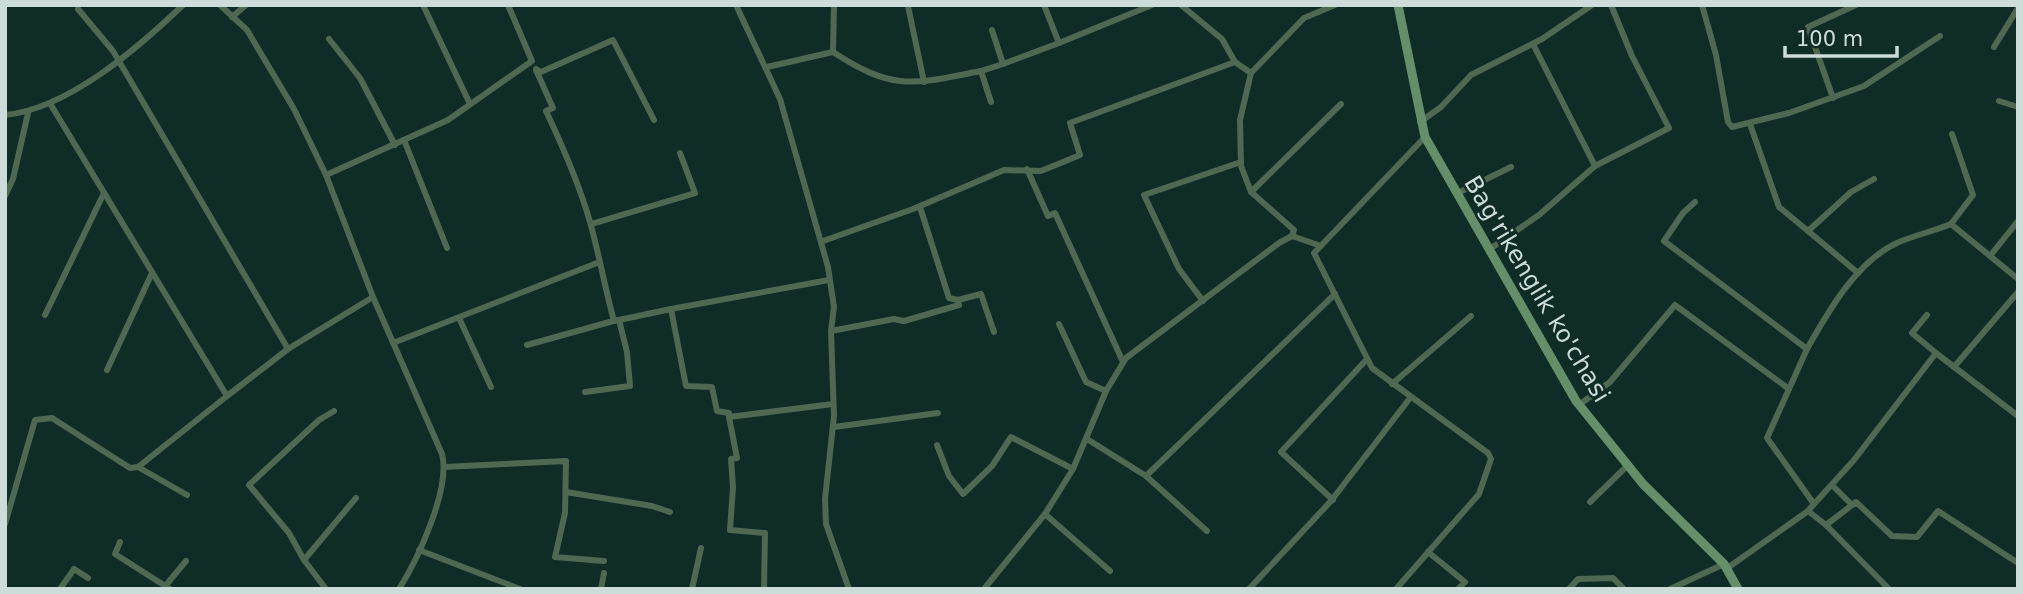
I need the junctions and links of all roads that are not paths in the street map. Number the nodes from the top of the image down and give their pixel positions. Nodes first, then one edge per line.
1 (183, 5) edge
2 (220, 5) edge
3 (246, 5) edge
4 (423, 5) edge
5 (508, 5) edge
6 (736, 5) edge
7 (834, 5) edge
8 (1044, 5) edge
9 (1152, 5) edge
10 (1181, 5) edge
11 (1335, 5) edge
12 (1398, 5) edge
13 (1592, 5) edge
14 (1611, 5) edge
15 (1702, 5) edge
16 (1856, 5) edge
17 (908, 6) edge
18 (2018, 8) edge
19 (78, 9) dead end
20 (232, 17) junction
21 (992, 30) dead end
22 (1940, 36) dead end
23 (329, 39) dead end
24 (1059, 43) junction
25 (1533, 44) junction
26 (1994, 47) dead end
27 (833, 52) junction
28 (118, 59) junction
29 (531, 61) junction
30 (1235, 62) junction
31 (1003, 64) junction
32 (767, 67) junction
33 (536, 70) junction
34 (981, 71) junction
35 (1251, 73) junction
36 (924, 82) junction
37 (1833, 98) junction
38 (1999, 101) dead end
39 (991, 102) dead end
40 (470, 104) junction
41 (1340, 104) dead end
42 (51, 105) junction
43 (2018, 107) edge
44 (28, 113) junction
45 (5, 115) edge
46 (654, 120) dead end
47 (1420, 122) junction
48 (1750, 124) junction
49 (1952, 134) dead end
50 (1425, 137) junction
51 (404, 140) junction
52 (395, 145) junction
53 (680, 153) dead end
54 (1241, 162) junction
55 (1595, 166) junction
56 (1511, 167) dead end
57 (1027, 169) junction
58 (326, 175) junction
59 (1874, 179) dead end
60 (1251, 192) junction
61 (104, 193) junction
62 (1458, 193) junction
63 (5, 196) edge
64 (1695, 202) dead end
65 (920, 206) junction
66 (2018, 221) edge
67 (591, 224) junction
68 (1951, 224) junction
69 (1808, 231) junction
70 (1292, 236) junction
71 (823, 241) junction
72 (1321, 246) junction
73 (447, 248) dead end
74 (1490, 249) junction
75 (1990, 256) junction
76 (597, 263) junction
77 (152, 273) junction
78 (1858, 273) junction
79 (2018, 279) edge
80 (829, 280) junction
81 (2018, 292) edge
82 (1335, 294) junction
83 (373, 297) junction
84 (958, 300) junction
85 (1203, 301) junction
86 (671, 309) junction
87 (45, 315) dead end
88 (1927, 315) dead end
89 (1471, 316) dead end
90 (459, 318) junction
91 (616, 320) junction
92 (1059, 324) dead end
93 (831, 331) junction
94 (994, 332) dead end
95 (393, 344) junction
96 (527, 345) dead end
97 (288, 349) junction
98 (1807, 349) junction
99 (1936, 354) junction
100 (1367, 359) junction
101 (1123, 362) junction
102 (1954, 367) junction
103 (107, 370) dead end
104 (1392, 384) junction
105 (491, 387) dead end
106 (1789, 389) junction
107 (1106, 391) junction
108 (585, 392) dead end
109 (227, 396) junction
110 (1410, 398) junction
111 (833, 404) junction
112 (1580, 405) junction
113 (334, 411) dead end
114 (938, 413) dead end
115 (2018, 416) edge
116 (729, 417) junction
117 (834, 426) junction
118 (1087, 439) junction
119 (937, 445) dead end
120 (1628, 465) junction
121 (138, 467) junction
122 (444, 467) junction
123 (1073, 469) junction
124 (1146, 476) junction
125 (1833, 486) junction
126 (566, 492) junction
127 (187, 495) dead end
128 (356, 498) dead end
129 (1333, 500) junction
130 (1590, 502) dead end
131 (1814, 504) junction
132 (1850, 504) junction
133 (1808, 511) junction
134 (670, 512) dead end
135 (1045, 514) junction
136 (5, 524) edge
137 (1826, 525) junction
138 (1207, 531) dead end
139 (120, 542) dead end
140 (701, 548) dead end
141 (419, 550) junction
142 (1428, 552) junction
143 (304, 560) junction
144 (186, 561) dead end
145 (604, 561) dead end
146 (2018, 563) edge
147 (1725, 566) junction
148 (1110, 571) dead end
149 (604, 573) dead end
150 (88, 578) dead end
151 (168, 587) edge
152 (60, 589) edge
153 (326, 589) edge
154 (399, 589) edge
155 (520, 589) edge
156 (601, 589) edge
157 (692, 589) edge
158 (764, 589) edge
159 (849, 589) edge
160 (984, 589) edge
161 (1249, 589) edge
162 (1396, 589) edge
163 (1458, 589) edge
164 (1569, 589) edge
165 (1624, 589) edge
166 (1670, 589) edge
167 (1738, 589) edge
168 (1889, 589) edge

1 - 28 street
2 - 20 street
3 - 20 street
4 - 40 street
5 - 29 street
6 - 32 street
7 - 27 street
8 - 24 street
9 - 24 street
10 - 30 street
11 - 35 street
12 - 47 main road, Bag'rikenglik ko'chasi
13 - 25 street
14 - 55 street
15 - 48 street
16 - 37 street
17 - 36 street
18 - 26 street
19 - 28 street
20 - 58 street
21 - 31 street
22 - 37 street
23 - 52 street
24 - 31 street
25 - 47 street
25 - 55 street
27 - 32 street
27 - 36 street
28 - 42 street
28 - 97 street
29 - 33 street
29 - 40 street
30 - 35 street
30 - 57 street
31 - 34 street
32 - 71 street
33 - 46 street
33 - 67 street
34 - 36 street
34 - 39 street
35 - 54 street
37 - 48 street
38 - 43 street
40 - 51 street
41 - 60 street
42 - 44 street
42 - 61 street
44 - 45 street
44 - 63 street
47 - 50 main road, Bag'rikenglik ko'chasi
48 - 69 street
49 - 68 street
50 - 62 main road, Bag'rikenglik ko'chasi
50 - 72 street
51 - 52 street
51 - 73 street
52 - 58 street
53 - 67 street
54 - 60 street
54 - 85 street
55 - 74 street
56 - 62 street
57 - 65 street
57 - 101 street
58 - 83 street
59 - 69 street
60 - 70 street
61 - 77 street
61 - 87 street
62 - 74 main road, Bag'rikenglik ko'chasi
64 - 98 street
65 - 71 street
65 - 84 street
66 - 75 street
67 - 76 street
68 - 75 street
68 - 78 street
69 - 78 street
70 - 72 street
70 - 85 street
71 - 80 street
72 - 82 street
74 - 112 main road, Bag'rikenglik ko'chasi
75 - 79 street
76 - 90 street
76 - 91 street
77 - 103 street
77 - 109 street
78 - 98 street
80 - 86 street
80 - 93 street
81 - 102 street
82 - 100 street
82 - 124 street
83 - 95 street
83 - 97 street
84 - 93 street
84 - 94 street
85 - 101 street
86 - 91 street
86 - 116 street
88 - 99 street
89 - 104 street
90 - 95 street
90 - 105 street
91 - 96 street
91 - 108 street
92 - 107 street
93 - 111 street
95 - 122 street
97 - 109 street
98 - 106 street
99 - 102 street
99 - 125 street
100 - 104 street
100 - 129 street
101 - 107 street
102 - 115 street
104 - 110 street
106 - 112 street
106 - 131 street
107 - 118 street
109 - 121 street
110 - 129 street
110 - 142 street
111 - 116 street
111 - 117 street
112 - 120 main road, Bag'rikenglik ko'chasi
113 - 143 street
114 - 117 street
116 - 158 street
117 - 159 street
118 - 123 street
118 - 124 street
119 - 123 street
120 - 130 street
120 - 147 main road, Bag'rikenglik ko'chasi
121 - 127 street
121 - 136 street
122 - 126 street
122 - 141 street
123 - 135 street
124 - 138 street
125 - 131 street
125 - 132 street
126 - 134 street
126 - 145 street
128 - 143 street
129 - 161 street
131 - 133 street
132 - 137 street
132 - 146 street
133 - 137 street
133 - 147 street
135 - 148 street
135 - 160 street
137 - 168 street
139 - 151 street
140 - 157 street
141 - 154 street
141 - 155 street
142 - 162 street
142 - 163 street
143 - 153 street
144 - 151 street
147 - 166 street
147 - 167 main road, Bag'rikenglik ko'chasi
149 - 156 street
150 - 152 street
164 - 165 street

